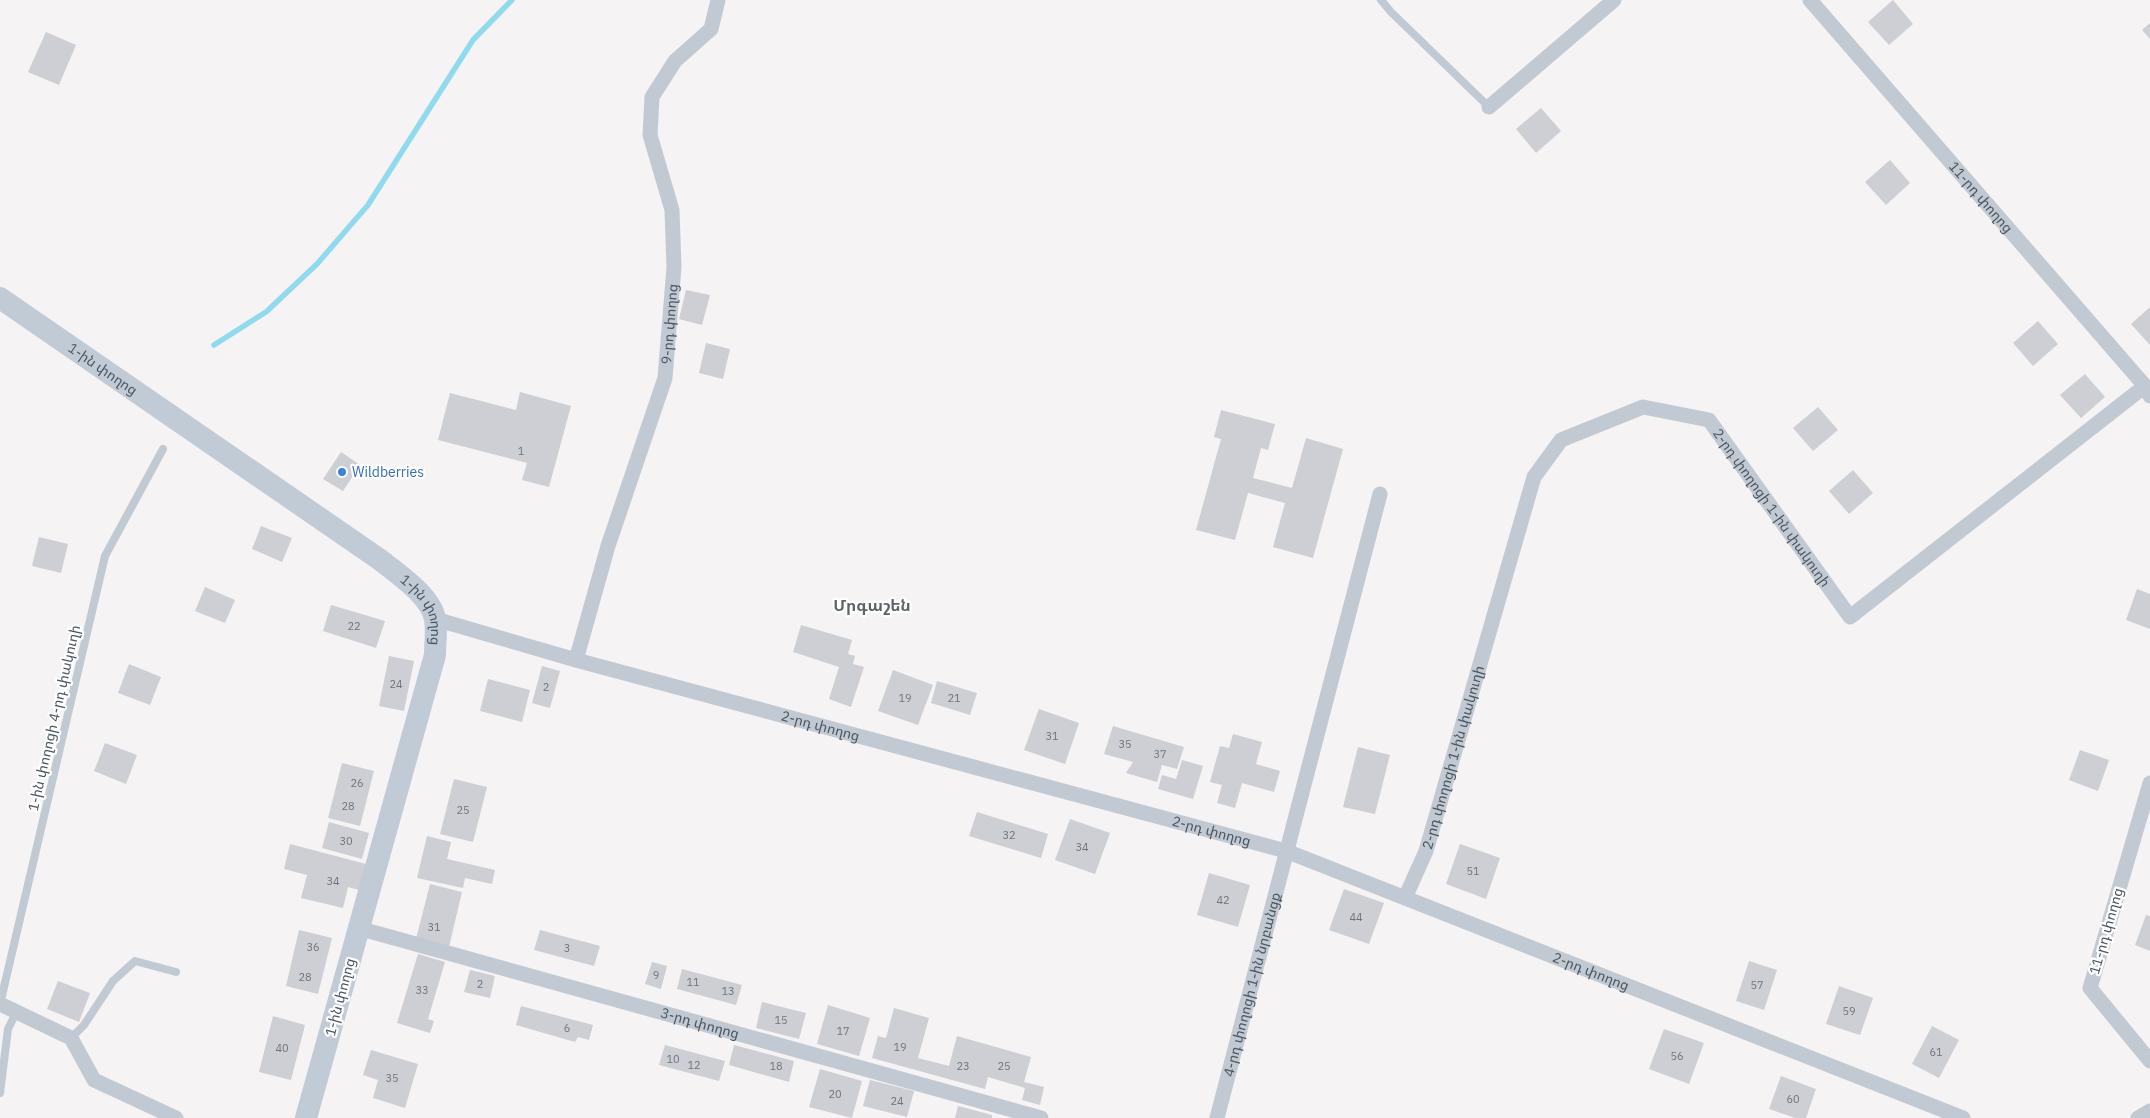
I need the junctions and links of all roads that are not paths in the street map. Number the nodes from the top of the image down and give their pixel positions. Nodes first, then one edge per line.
1 (718, 0) edge
2 (1381, 0) edge
3 (1614, 0) edge
4 (1810, 0) edge
5 (1489, 107) joint
6 (0, 298) edge
7 (2148, 388) edge
8 (163, 449) dead end
9 (1380, 494) dead end
10 (435, 619) junction
11 (576, 660) junction
12 (2150, 783) edge
13 (1286, 851) junction
14 (1405, 898) junction
15 (358, 928) junction
16 (176, 972) dead end
17 (0, 1004) edge
18 (17, 1010) junction
19 (71, 1038) junction
20 (2150, 1062) edge
21 (0, 1093) edge
22 (2150, 1111) edge
23 (176, 1118) edge
24 (306, 1118) edge
25 (1041, 1118) edge
26 (1218, 1118) edge
27 (1963, 1118) edge
28 (2138, 1118) edge

1 - 11 street, 9-րդ փողոց
2 - 5 lane
3 - 5 street
4 - 7 street, 11-րդ փողոց
6 - 10 main road, 1-ին փողոց
7 - 14 street, 2-րդ փողոցի 1-ին փակուղի
8 - 17 lane, 1-ին փողոցի 4-րդ փակուղի
9 - 13 street
10 - 11 street, 2-րդ փողոց
10 - 15 main road, 1-ին փողոց
11 - 13 street, 2-րդ փողոց
12 - 20 street, 11-րդ փողոց
13 - 14 street, 2-րդ փողոց
13 - 26 street, 4-րդ փողոցի 1-ին նրբանցք
14 - 27 street, 2-րդ փողոց
15 - 24 main road, 1-ին փողոց
15 - 25 street, 3-րդ փողոց
16 - 19 lane
17 - 18 street
18 - 19 street
18 - 21 lane
19 - 23 street
22 - 28 street

